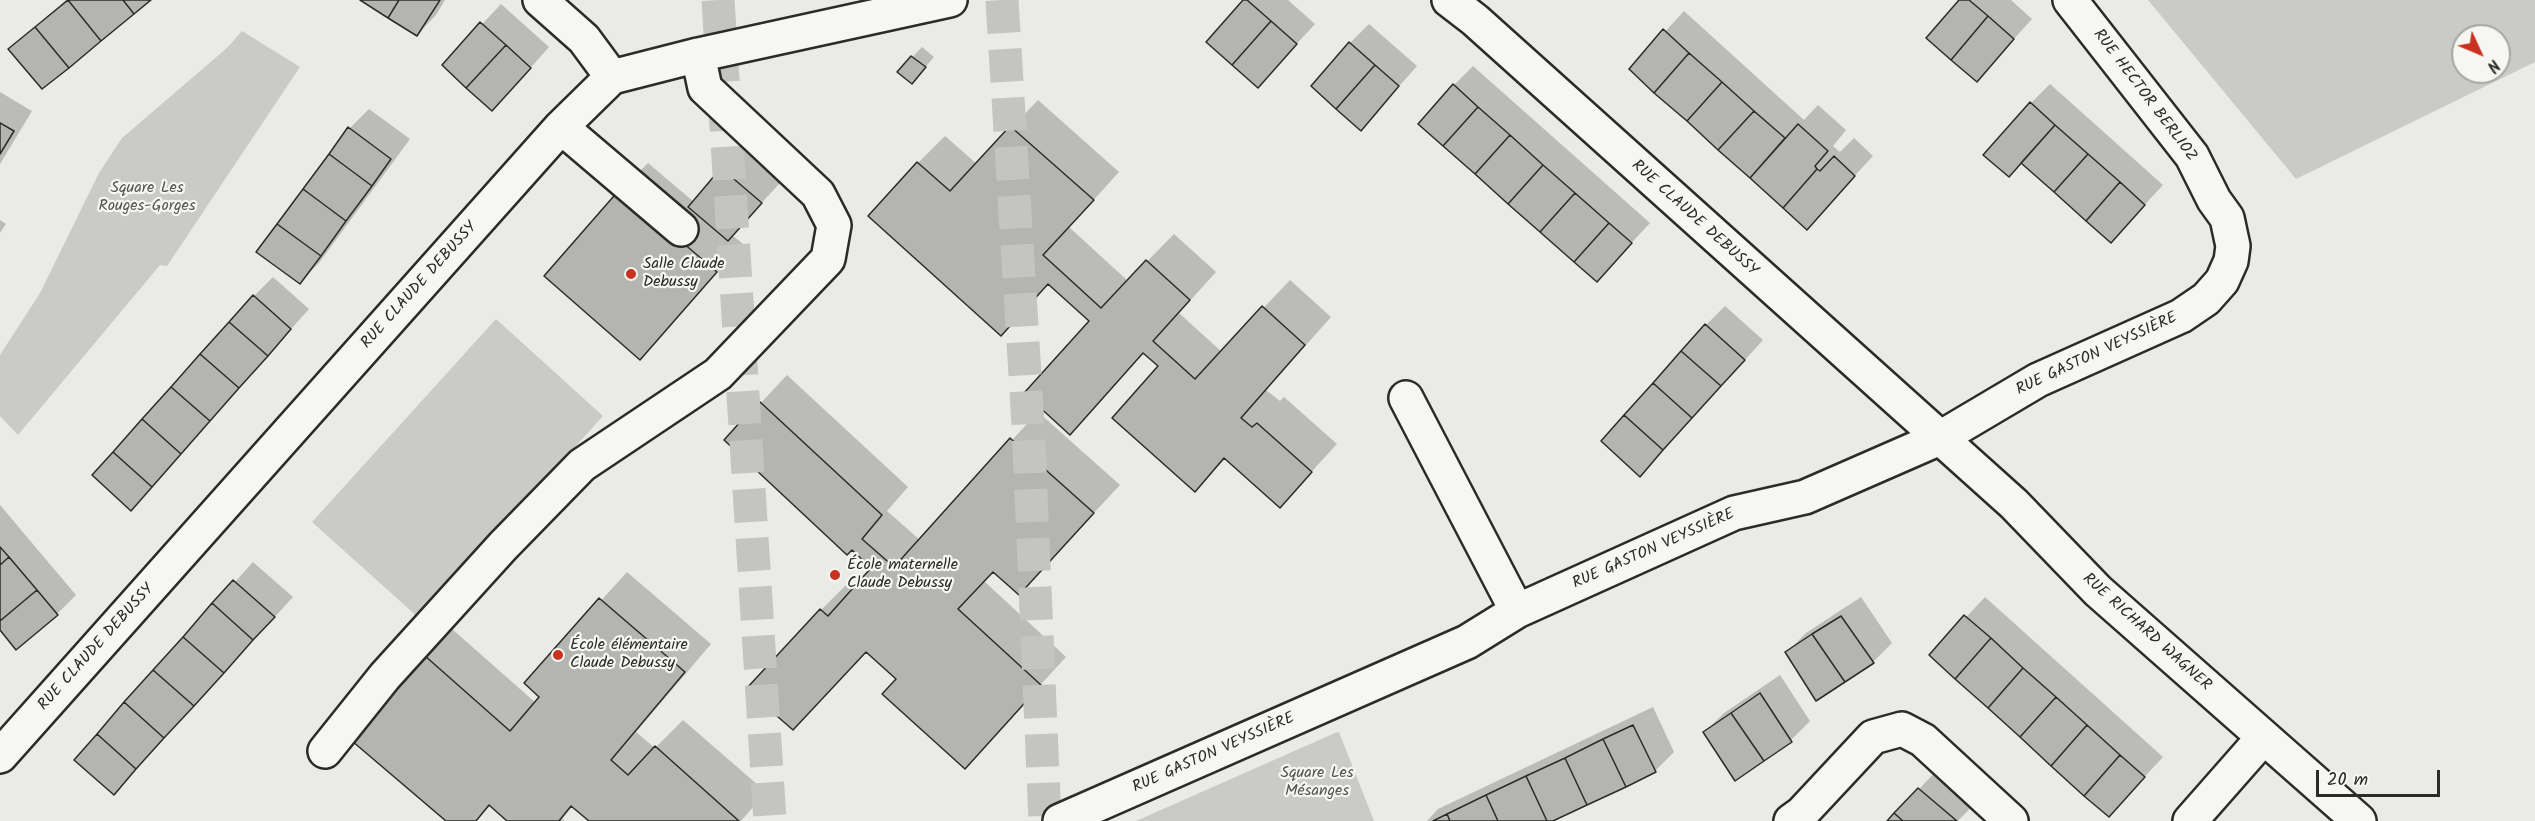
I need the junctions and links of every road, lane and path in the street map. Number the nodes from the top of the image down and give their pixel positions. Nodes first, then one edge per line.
1 (540, 0) edge
2 (950, 0) edge
3 (1449, 0) edge
4 (2070, 0) edge
5 (698, 55) junction
6 (612, 77) junction
7 (561, 127) junction
8 (681, 229) dead end
9 (2231, 261) joint
10 (1406, 398) dead end
11 (1940, 438) junction
12 (1517, 611) junction
13 (7, 735) edge
14 (2263, 738) junction
15 (325, 751) dead end
16 (1060, 821) edge
17 (1791, 821) edge
18 (2011, 821) edge
19 (2190, 821) edge
20 (2360, 821) edge

1 - 6 street
2 - 5 street
3 - 11 street, RUE CLAUDE DEBUSSY
4 - 9 street, RUE HECTOR BERLIOZ
5 - 6 street
5 - 15 street
6 - 7 street, RUE CLAUDE DEBUSSY
7 - 8 street
7 - 13 street, RUE CLAUDE DEBUSSY
9 - 11 street, RUE GASTON VEYSSIÈRE
10 - 12 street
11 - 12 street, RUE GASTON VEYSSIÈRE
11 - 14 street, RUE RICHARD WAGNER
12 - 16 street, RUE GASTON VEYSSIÈRE
14 - 19 street
14 - 20 street, RUE RICHARD WAGNER
17 - 18 street

